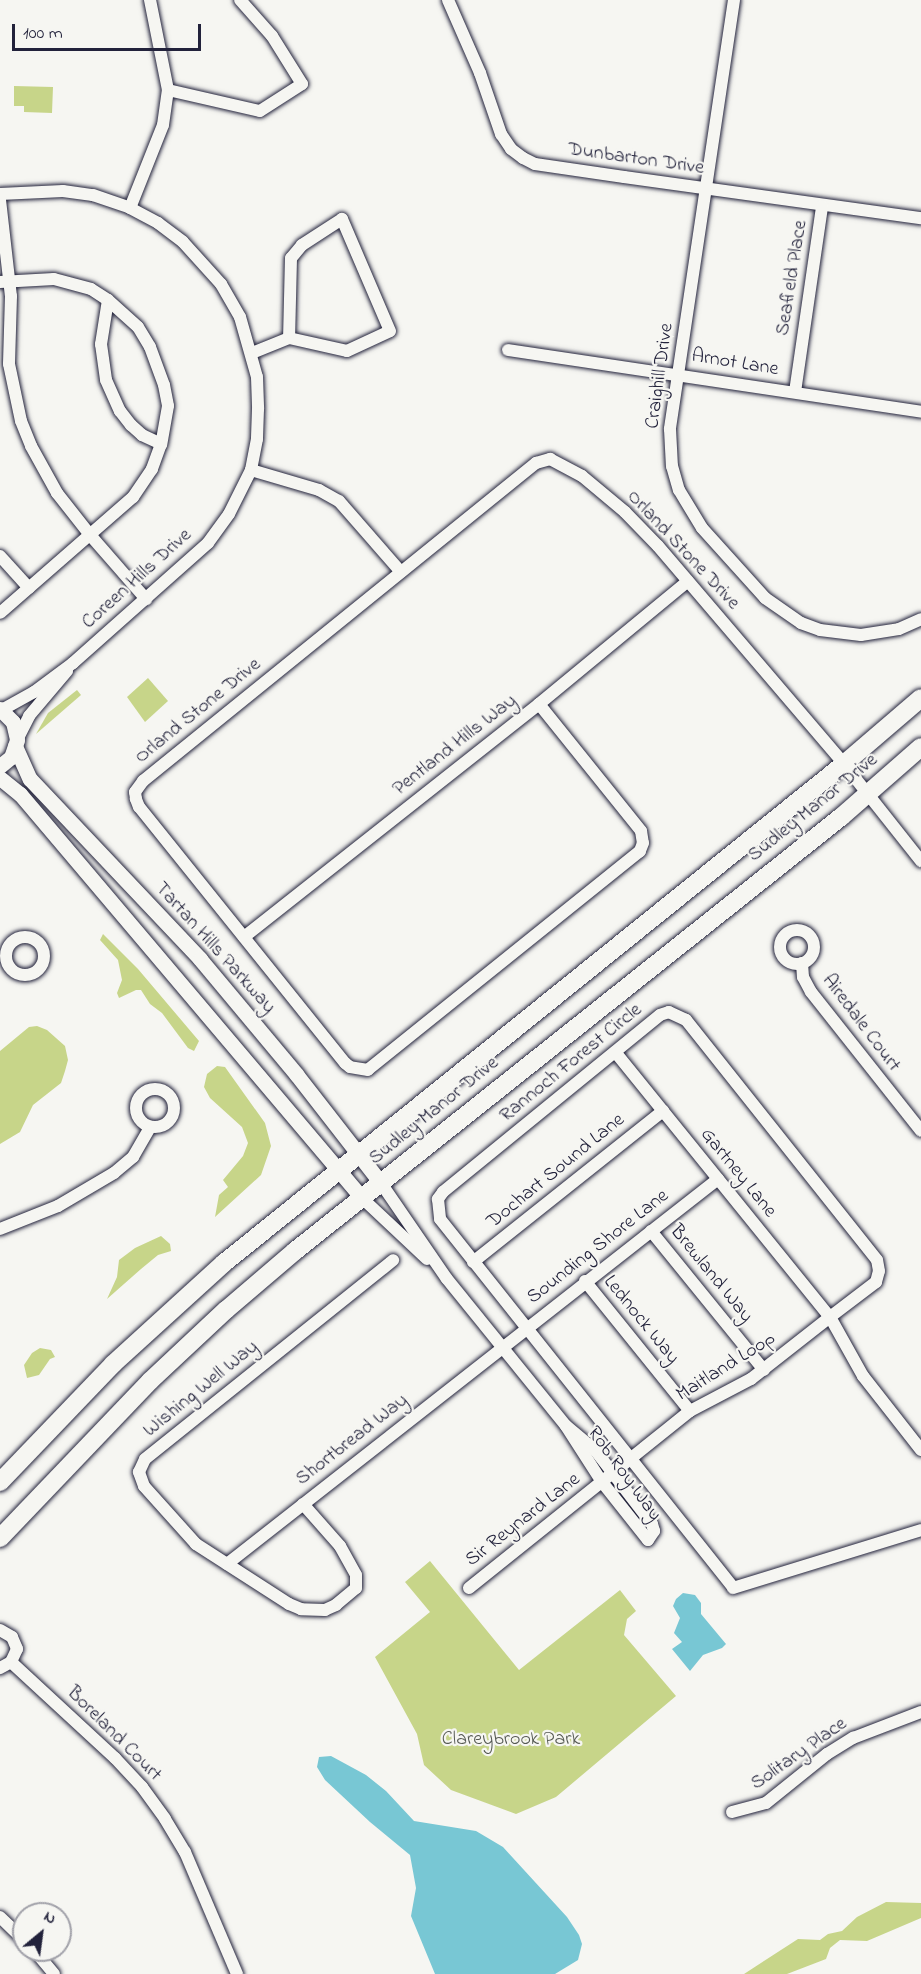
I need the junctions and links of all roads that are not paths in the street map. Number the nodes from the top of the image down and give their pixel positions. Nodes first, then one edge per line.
1 (150, 0) edge
2 (240, 0) edge
3 (448, 0) edge
4 (734, 0) edge
5 (168, 90) junction
6 (706, 189) junction
7 (0, 194) edge
8 (0, 200) edge
9 (822, 206) junction
10 (130, 208) junction
11 (921, 218) edge
12 (5, 281) edge
13 (108, 300) junction
14 (289, 338) junction
15 (508, 350) dead end
16 (252, 353) junction
17 (679, 375) junction
18 (795, 392) junction
19 (921, 412) edge
20 (161, 444) junction
21 (251, 470) junction
22 (91, 536) junction
23 (0, 556) edge
24 (401, 572) junction
25 (688, 581) junction
26 (29, 588) junction
27 (146, 599) junction
28 (0, 613) edge
29 (921, 620) edge
30 (72, 663) junction
31 (921, 698) edge
32 (539, 704) junction
33 (1, 710) edge
34 (16, 743) junction
35 (921, 747) edge
36 (844, 764) junction
37 (0, 766) edge
38 (0, 778) edge
39 (868, 794) junction
40 (921, 861) edge
41 (244, 937) junction
42 (802, 963) dead end
43 (616, 1053) junction
44 (663, 1111) junction
45 (919, 1125) edge
46 (150, 1127) dead end
47 (359, 1154) junction
48 (339, 1168) junction
49 (718, 1179) junction
50 (381, 1183) junction
51 (362, 1198) junction
52 (0, 1229) edge
53 (651, 1231) junction
54 (393, 1260) dead end
55 (473, 1262) junction
56 (447, 1279) junction
57 (585, 1281) junction
58 (830, 1317) junction
59 (525, 1328) junction
60 (502, 1346) junction
61 (764, 1370) junction
62 (690, 1412) junction
63 (566, 1426) junction
64 (921, 1450) edge
65 (630, 1460) junction
66 (613, 1473) junction
67 (0, 1482) edge
68 (602, 1482) junction
69 (303, 1504) junction
70 (921, 1530) edge
71 (0, 1538) edge
72 (227, 1564) junction
73 (469, 1588) dead end
74 (0, 1630) edge
75 (6, 1665) edge
76 (921, 1712) edge
77 (732, 1812) dead end
78 (0, 1917) edge
79 (12, 1928) edge
80 (44, 1962) edge
81 (54, 1974) edge
82 (237, 1974) edge

1 - 5 street
2 - 5 street
3 - 6 street, Dunbarton Drive
4 - 6 street, Craighill Drive
5 - 10 street
6 - 9 street, Dunbarton Drive
6 - 17 street, Craighill Drive
7 - 10 street, Coreen Hills Drive
8 - 12 street
9 - 11 street, Dunbarton Drive
9 - 18 street, Seafield Place
10 - 16 street, Coreen Hills Drive
12 - 13 street
12 - 22 street
13 - 20 street
13 - 20 street
14 - 14 street
14 - 16 street
15 - 17 street, Arnot Lane
16 - 21 street, Coreen Hills Drive
17 - 18 street, Arnot Lane
17 - 29 street, Craighill Drive
18 - 19 street, Arnot Lane
20 - 22 street
21 - 24 street
21 - 27 street, Coreen Hills Drive
22 - 26 street
22 - 27 street
23 - 26 street
24 - 25 street, Orland Stone Drive
24 - 41 street, Orland Stone Drive
25 - 32 street, Pentland Hills Way
25 - 36 street, Orland Stone Drive
26 - 28 street
27 - 30 street, Coreen Hills Drive
30 - 33 street, Coreen Hills Drive
30 - 34 street, Coreen Hills Drive
31 - 36 main road, Sudley Manor Drive
32 - 41 street, Pentland Hills Way
32 - 41 street, Orland Stone Drive
33 - 34 street, Tartan Hills Parkway
34 - 37 street
34 - 47 street, Tartan Hills Parkway
35 - 39 main road, Sudley Manor Drive
36 - 39 street, Orland Stone Drive
36 - 47 main road, Sudley Manor Drive
38 - 48 street
39 - 40 street, Orland Stone Drive
39 - 50 main road, Sudley Manor Drive
42 - 45 street, Airedale Court
43 - 44 street, Gartney Lane
43 - 55 street, Rannoch Forest Circle
43 - 58 street, Rannoch Forest Circle
44 - 49 street, Gartney Lane
44 - 55 street, Dochart Sound Lane
46 - 52 street
47 - 48 main road, Sudley Manor Drive
47 - 50 street, Tartan Hills Parkway
48 - 51 street
48 - 67 main road, Sudley Manor Drive
49 - 53 street, Sounding Shore Lane
49 - 58 street, Gartney Lane
50 - 51 main road, Sudley Manor Drive
50 - 56 street, Rob Roy Way
51 - 56 street, Rob Roy Way
51 - 71 main road, Sudley Manor Drive
53 - 57 street, Sounding Shore Lane
53 - 61 street, Brewland Way
54 - 72 street, Wishing Well Way
55 - 59 street, Rannoch Forest Circle
56 - 60 street, Rob Roy Way
57 - 59 street, Sounding Shore Lane
57 - 62 street, Lednock Way
58 - 61 street, Maitland Loop
58 - 64 street
59 - 60 street, Sounding Shore Lane
59 - 65 street, Rannoch Forest Circle
60 - 63 street, Rob Roy Way
60 - 69 street, Shortbread Way
61 - 62 street, Maitland Loop
62 - 65 street, Maitland Loop
63 - 66 street, Rob Roy Way
63 - 68 street, Rob Roy Way
65 - 66 street, Maitland Loop
65 - 70 street
66 - 68 street, Maitland Loop
66 - 68 street, Rob Roy Way
68 - 73 street, Sir Reynard Lane
69 - 72 street, Shortbread Way
69 - 72 street, Wishing Well Way
74 - 75 street, Boreland Court
75 - 82 street, Boreland Court
76 - 77 street, Solitary Place
78 - 79 street
80 - 81 street

